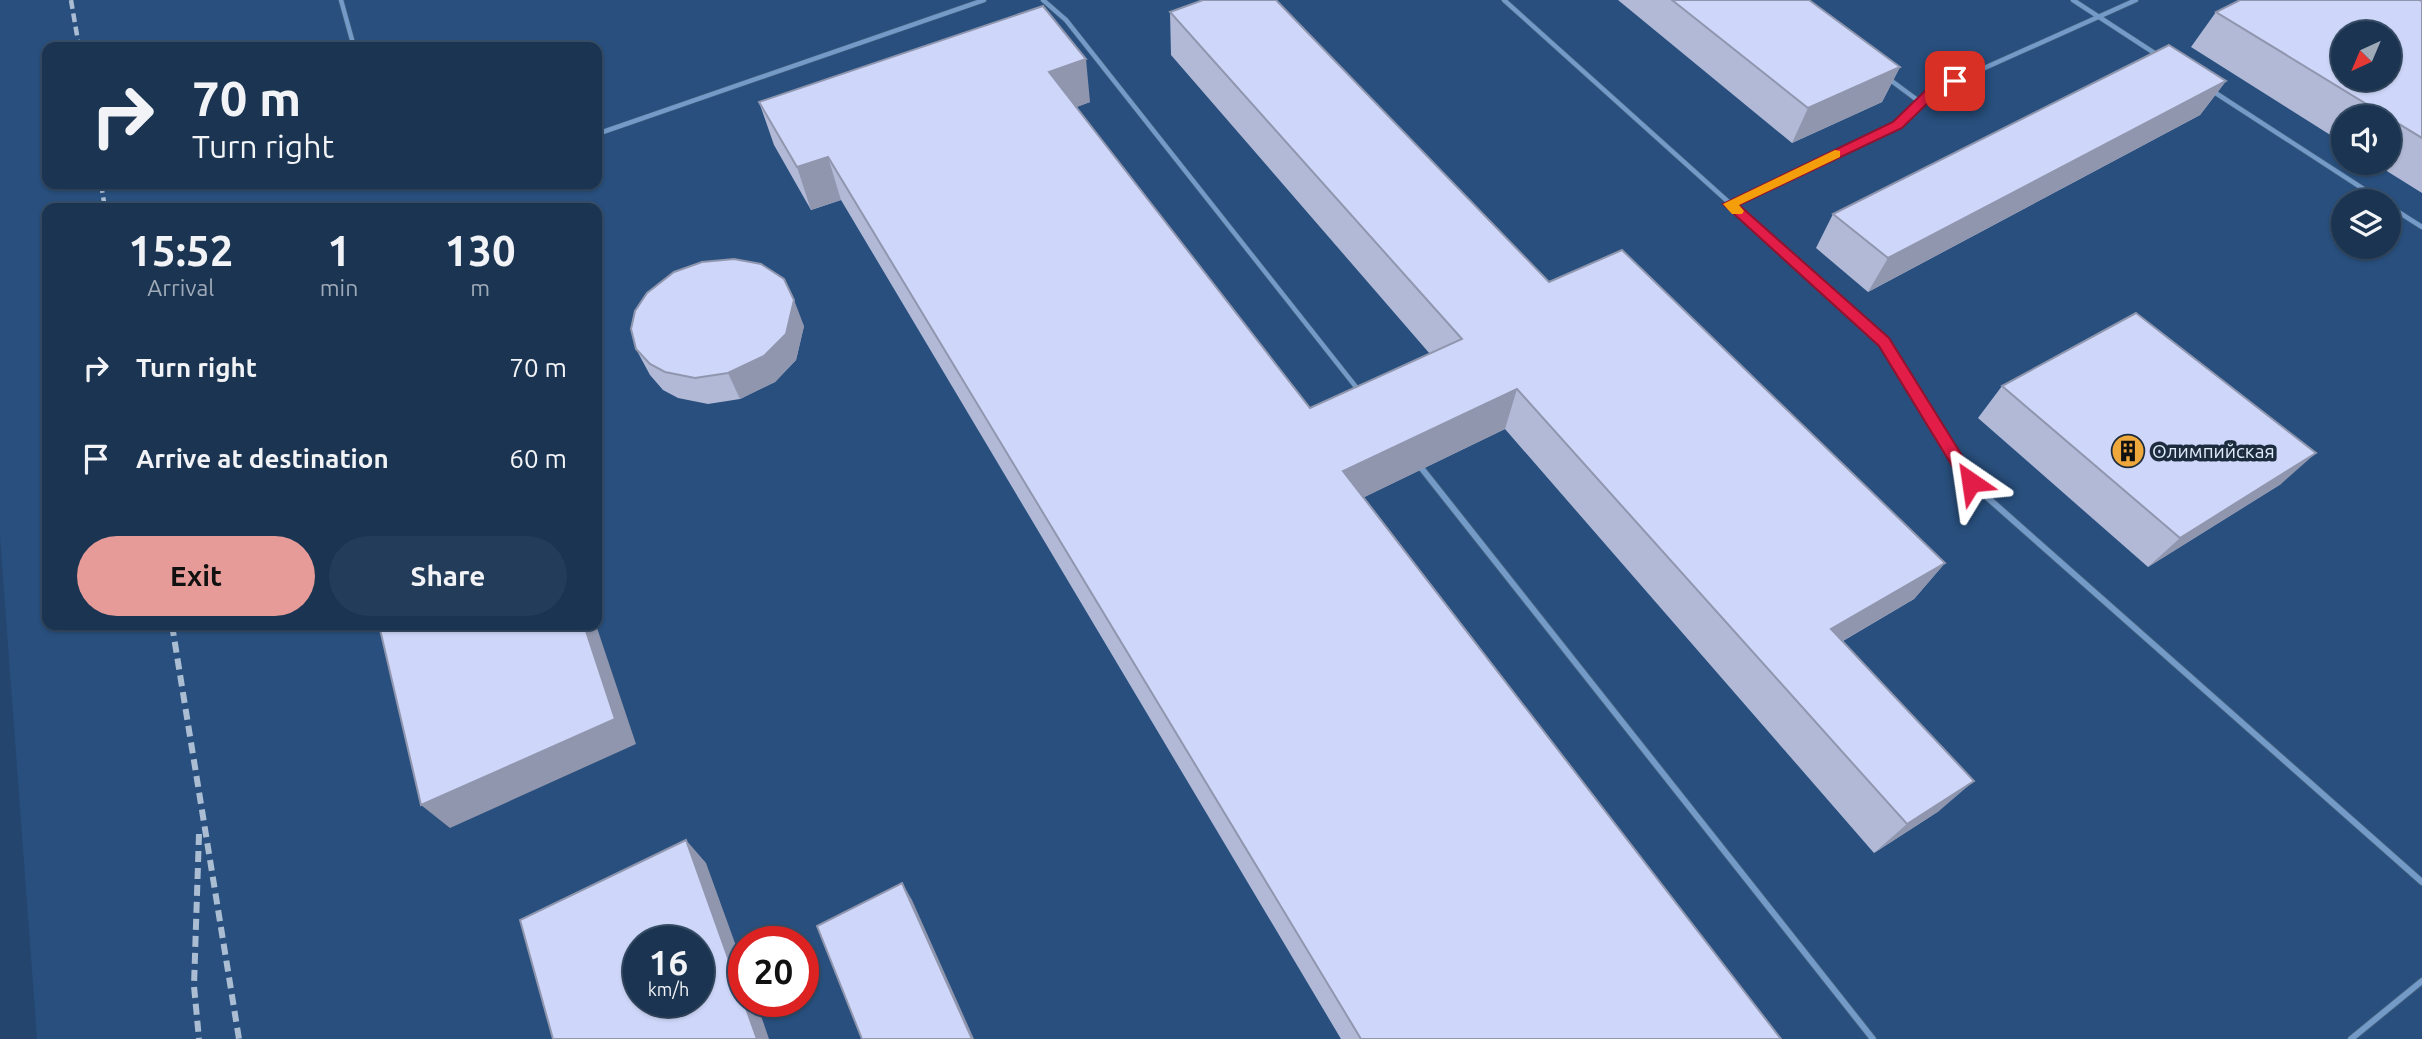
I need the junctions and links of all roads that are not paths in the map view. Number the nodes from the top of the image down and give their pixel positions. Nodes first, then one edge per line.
1 (341, 0) edge
2 (984, 0) edge
3 (1043, 0) edge
4 (1504, 0) edge
5 (2073, 0) edge
6 (2136, 0) edge
7 (2099, 17) junction
8 (353, 42) edge
9 (2167, 61) edge
10 (1879, 71) edge
11 (2201, 83) edge
12 (1920, 102) junction
13 (602, 132) edge
14 (2364, 189) edge
15 (1730, 204) junction
16 (2401, 214) edge
17 (2422, 227) edge
18 (1363, 394) edge
19 (1412, 456) edge
20 (2422, 882) edge
21 (2422, 981) edge
22 (1873, 1039) edge
23 (2351, 1039) edge

1 - 8 lane
2 - 13 lane
3 - 18 lane
4 - 15 lane
5 - 7 lane
6 - 7 lane
7 - 9 lane
7 - 12 lane
10 - 12 lane
11 - 14 lane
12 - 15 lane
15 - 20 lane
16 - 17 lane
19 - 22 lane
21 - 23 lane

